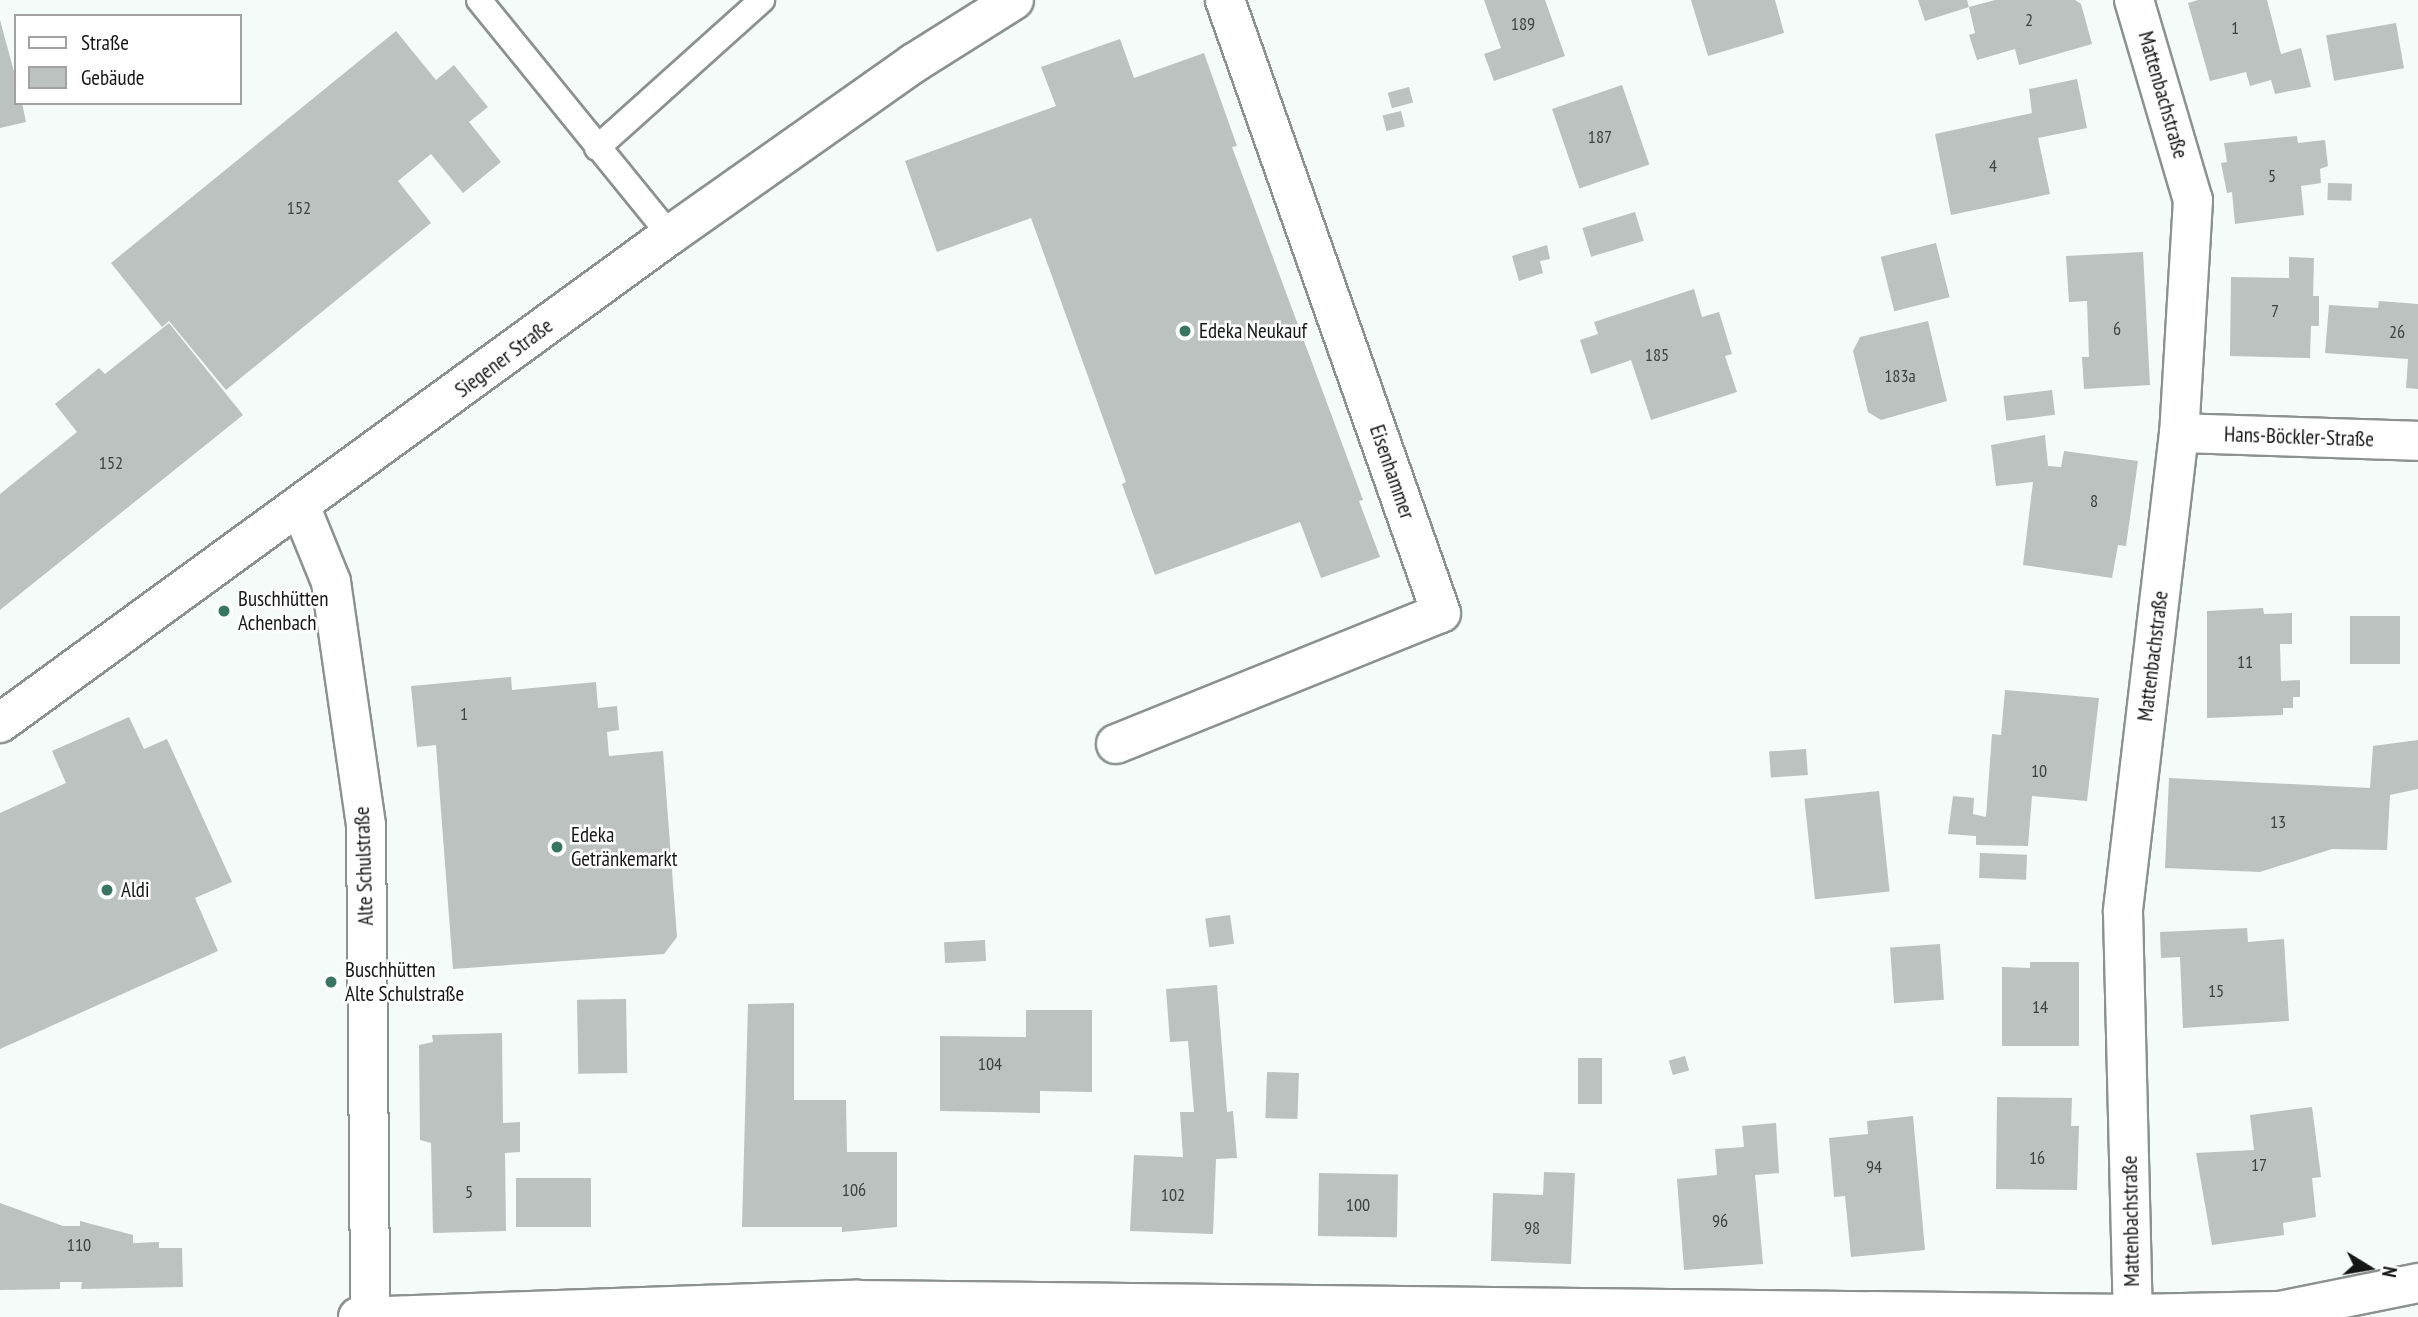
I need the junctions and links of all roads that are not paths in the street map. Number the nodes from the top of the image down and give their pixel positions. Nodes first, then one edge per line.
1 (479, 0) edge
2 (762, 0) edge
3 (1014, 0) edge
4 (1225, 0) edge
5 (2134, 0) edge
6 (597, 148) junction
7 (670, 235) junction
8 (2179, 433) junction
9 (2418, 441) edge
10 (301, 508) junction
11 (0, 723) edge
12 (1116, 744) dead end
13 (2418, 1283) edge
14 (857, 1308) edge
15 (2136, 1315) edge
16 (358, 1317) edge
17 (370, 1317) edge

1 - 6 lane
2 - 6 lane
3 - 7 street, Siegener Straße
4 - 12 street, Eisenhammer
5 - 8 street, Mattenbachstraße
6 - 7 lane
7 - 10 street, Siegener Straße
8 - 9 street, Hans-Böckler-Straße
8 - 15 street, Mattenbachstraße
10 - 11 street, Siegener Straße
10 - 17 street, Alte Schulstraße
13 - 15 street
14 - 15 street
14 - 17 street
16 - 17 street

